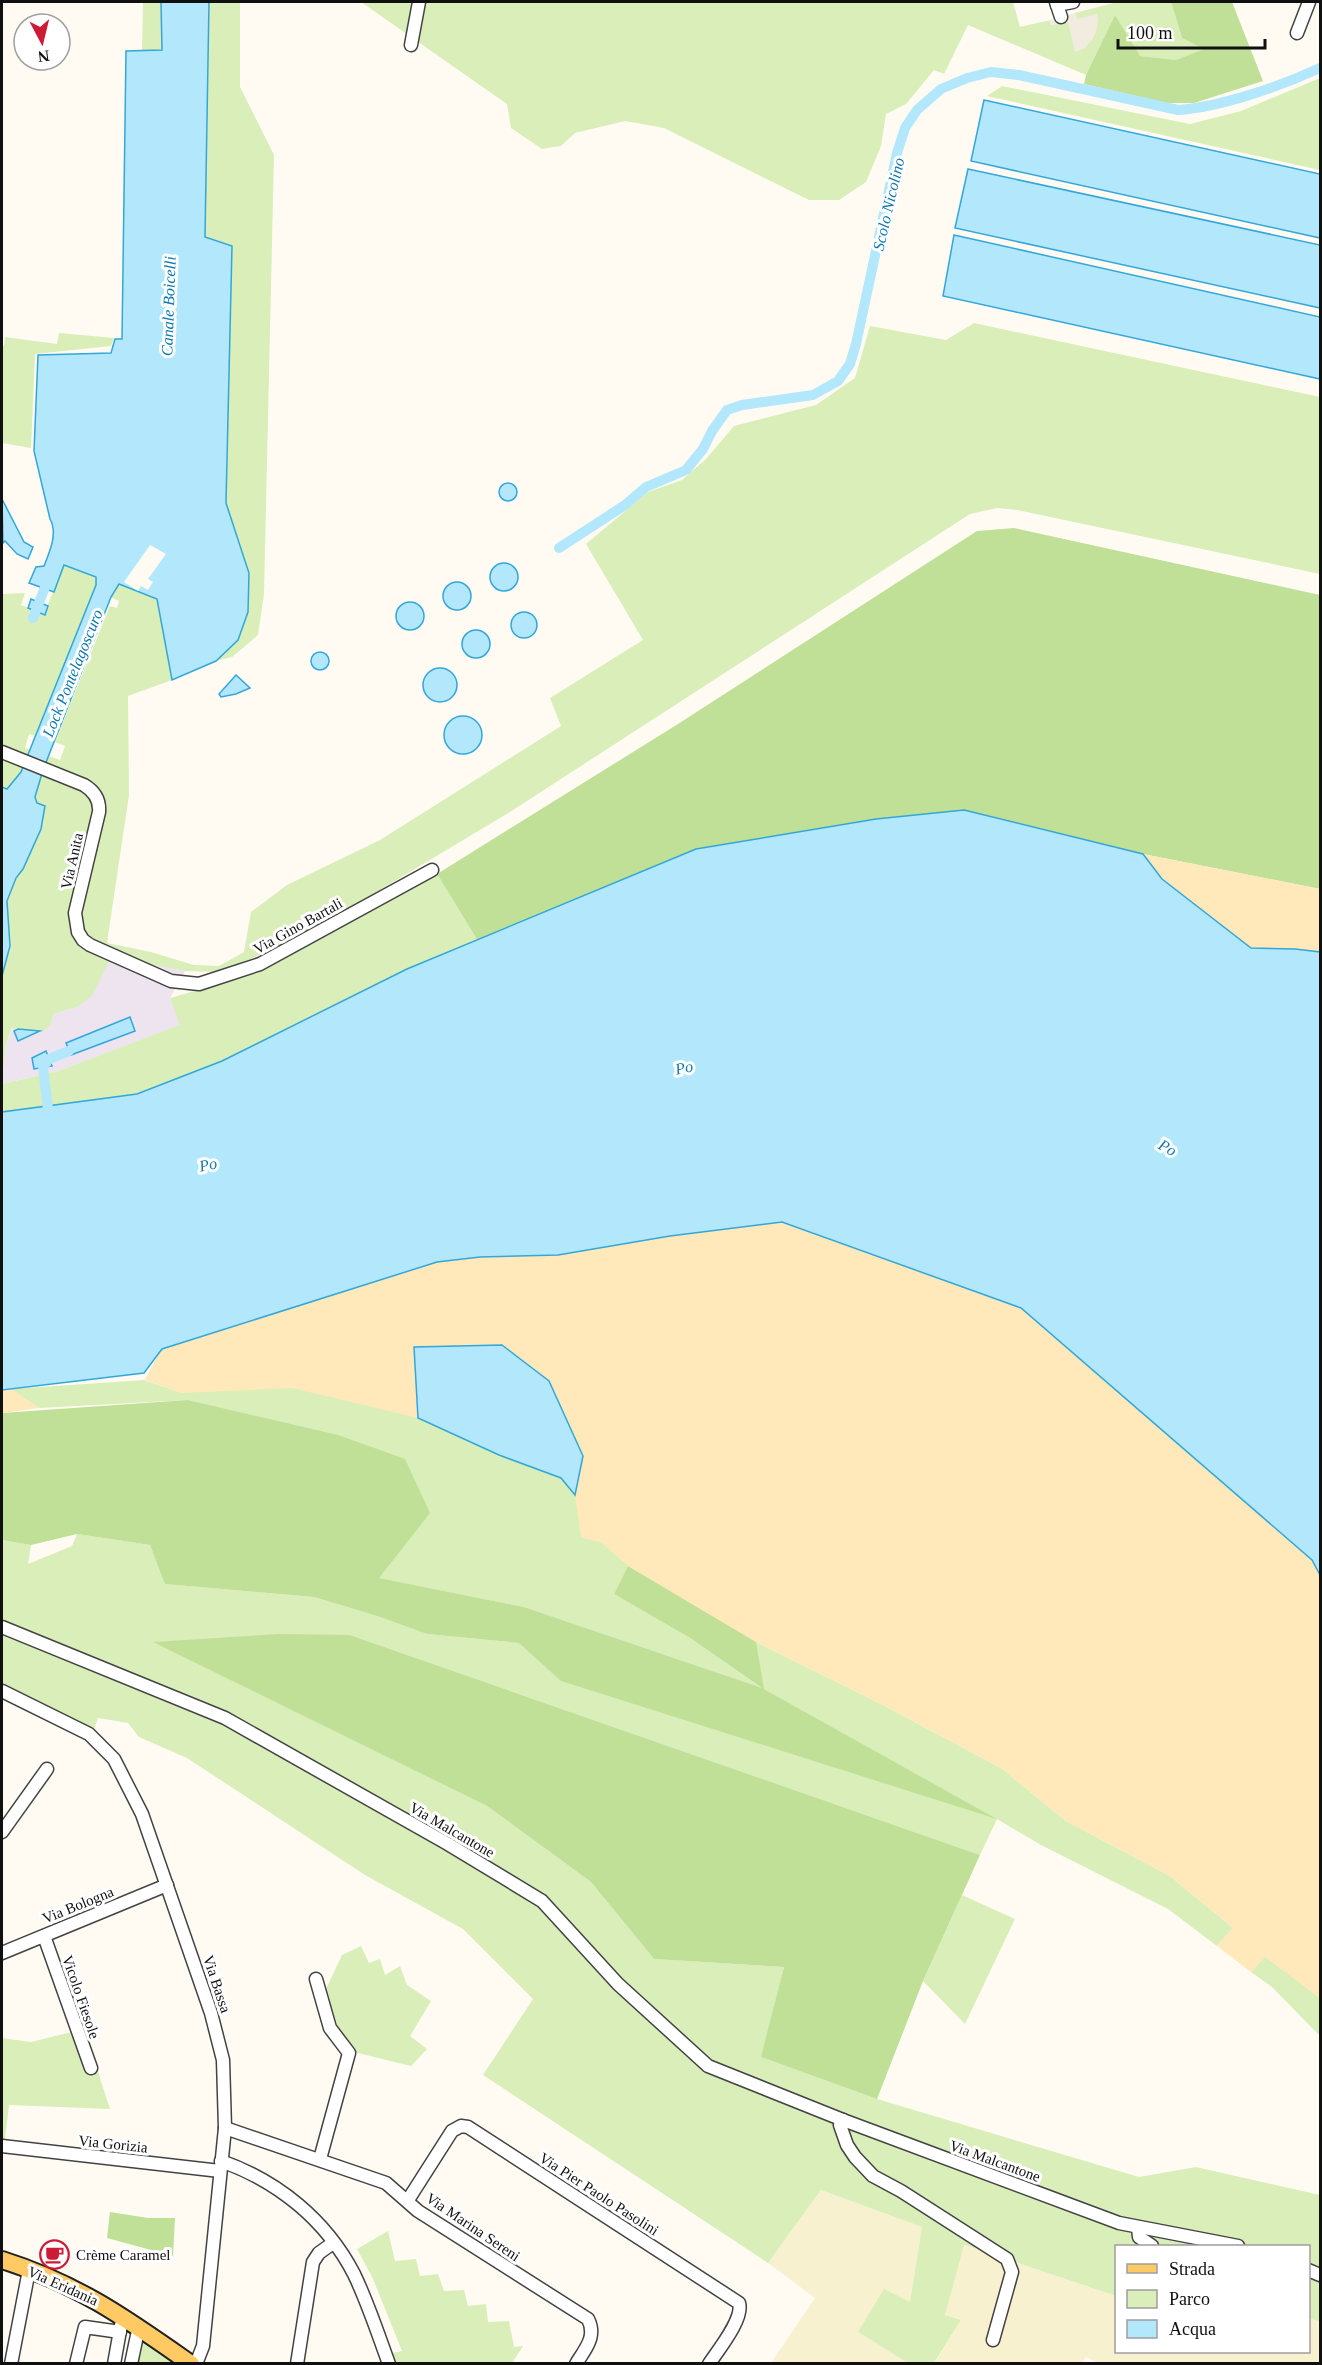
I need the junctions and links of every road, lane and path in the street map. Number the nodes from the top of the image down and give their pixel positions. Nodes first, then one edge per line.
1 (419, 2) edge
2 (1073, 2) edge
3 (1309, 2) edge
4 (1058, 8) edge
5 (1297, 33) dead end
6 (411, 45) dead end
7 (2, 752) edge
8 (432, 870) dead end
9 (171, 981) joint
10 (2, 1627) edge
11 (2, 1691) edge
12 (47, 1769) dead end
13 (2, 1832) edge
14 (167, 1885) junction
15 (44, 1936) junction
16 (2, 1953) edge
17 (316, 1979) dead end
18 (91, 2068) dead end
19 (843, 2120) junction
20 (225, 2128) junction
21 (2, 2146) edge
22 (320, 2159) junction
23 (221, 2166) junction
24 (408, 2200) junction
25 (1138, 2228) junction
26 (333, 2242) junction
27 (1149, 2245) edge
28 (1230, 2245) edge
29 (2, 2260) edge
30 (29, 2270) junction
31 (123, 2315) junction
32 (139, 2326) junction
33 (120, 2332) junction
34 (993, 2340) dead end
35 (11, 2364) edge
36 (76, 2364) edge
37 (114, 2364) edge
38 (131, 2364) edge
39 (191, 2364) edge
40 (196, 2364) edge
41 (297, 2364) edge
42 (389, 2364) edge
43 (576, 2364) edge
44 (709, 2364) edge

1 - 6 street
2 - 4 street
3 - 5 street
7 - 9 street, Via Anita
8 - 9 street, Via Gino Bartali
10 - 19 street, Via Malcantone
11 - 14 street, Via Bassa
12 - 13 street
14 - 15 street, Via Bologna
14 - 20 street, Via Bassa
15 - 16 street, Via Bologna
15 - 18 street, Vicolo Fiesole
17 - 22 street
19 - 25 street, Via Malcantone
19 - 34 street
20 - 22 street, Via Marina Sereni
20 - 23 street, Via Bassa
21 - 23 street, Via Gorizia
22 - 24 street, Via Marina Sereni
23 - 26 street, Via Gorizia
23 - 40 street, Via Bassa
24 - 43 street, Via Marina Sereni
24 - 44 street, Via Pier Paolo Pasolini
25 - 27 street
25 - 28 street, Via Malcantone
26 - 41 street
26 - 42 street, Via Gorizia
29 - 30 main road, Via Eridania
30 - 31 main road, Via Eridania
30 - 35 street
31 - 32 main road, Via Eridania
31 - 33 street
32 - 38 street
32 - 39 main road, Via Eridania
33 - 36 street, Via Eridania
33 - 37 street

